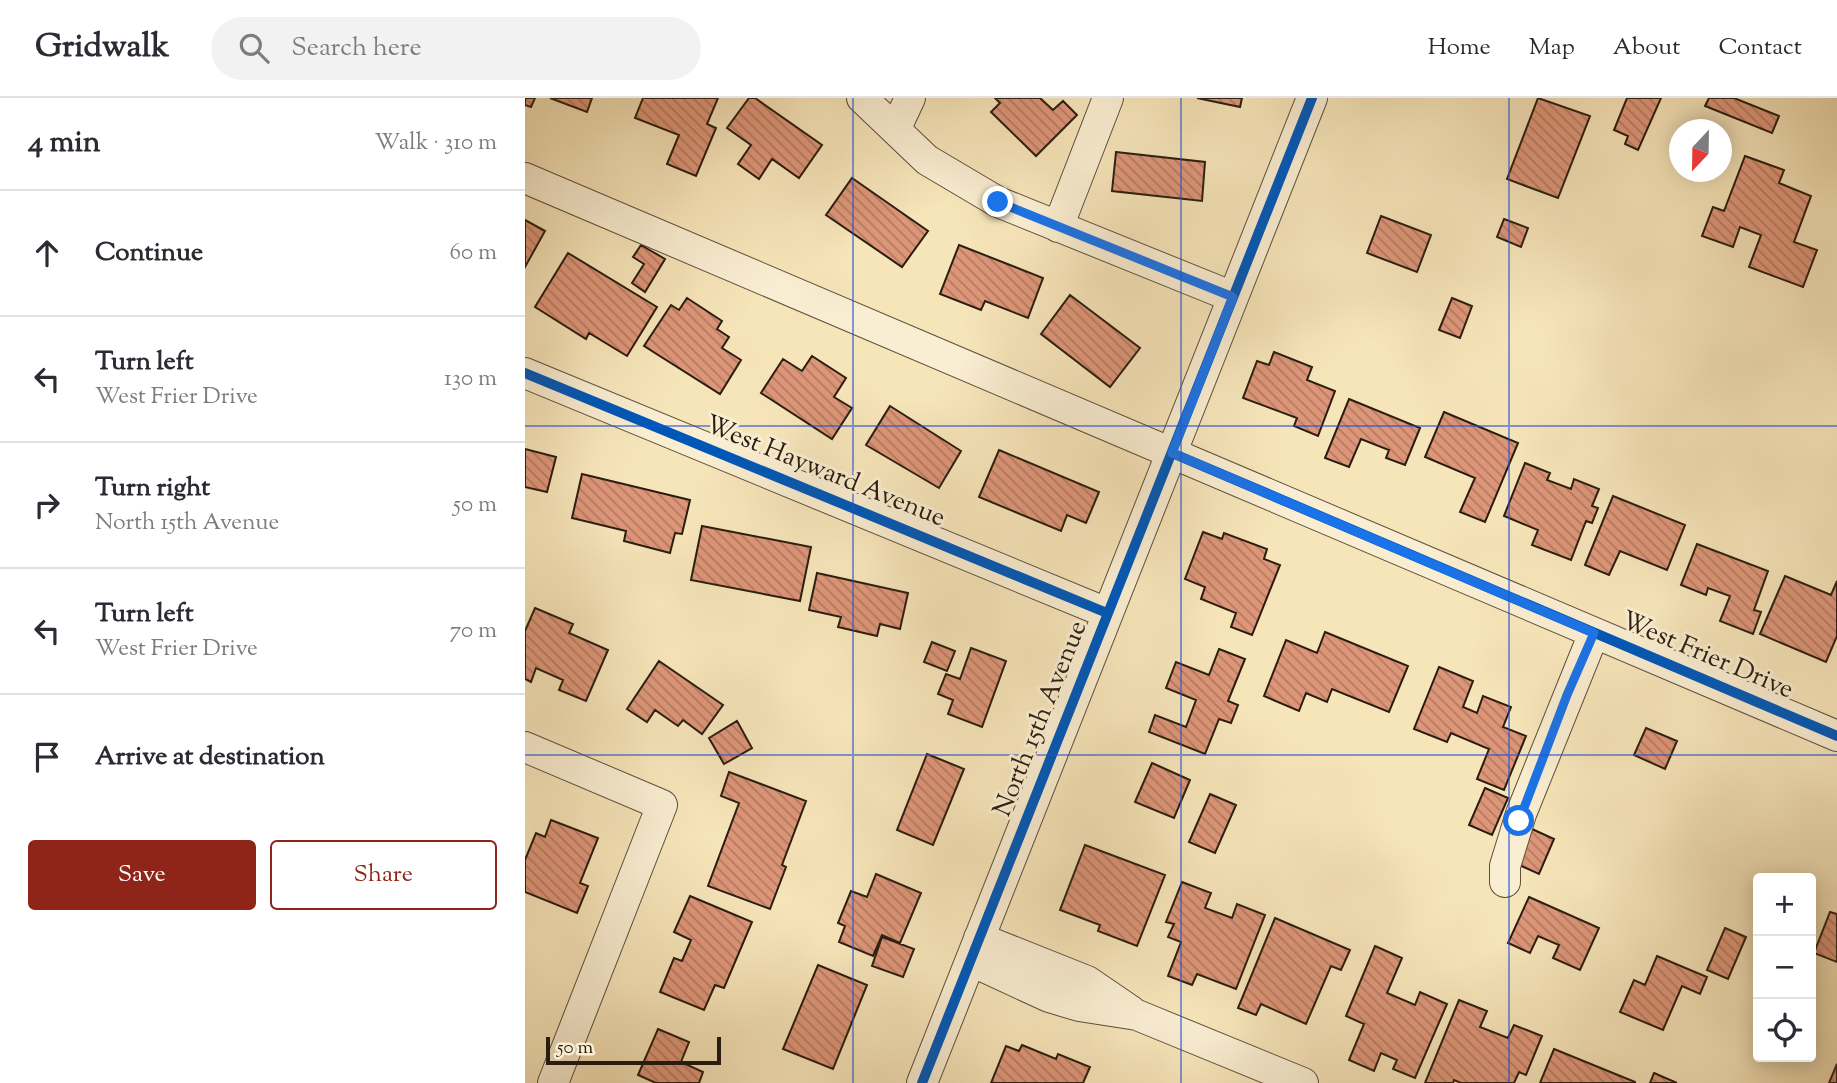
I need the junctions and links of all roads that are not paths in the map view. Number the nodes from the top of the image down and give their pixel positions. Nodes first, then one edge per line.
1 (862, 98) edge
2 (910, 98) edge
3 (1108, 98) edge
4 (1312, 98) edge
5 (895, 128) junction
6 (525, 178) edge
7 (1058, 227) junction
8 (1233, 297) junction
9 (525, 373) edge
10 (1172, 453) junction
11 (1107, 613) junction
12 (1594, 633) junction
13 (1837, 736) edge
14 (525, 747) edge
15 (1505, 882) dead end
16 (975, 950) junction
17 (553, 1083) edge
18 (922, 1083) edge
19 (1303, 1083) edge

1 - 5 street
2 - 5 street
3 - 7 street
4 - 8 street, North 15th Avenue
5 - 7 street
6 - 10 street, West Frier Drive
7 - 8 street
8 - 10 street, North 15th Avenue
9 - 11 street, West Hayward Avenue
10 - 11 street, North 15th Avenue
10 - 12 street, West Frier Drive
11 - 16 street, North 15th Avenue
12 - 13 street, West Frier Drive
12 - 15 street
14 - 17 street
16 - 18 street, North 15th Avenue
16 - 19 street

